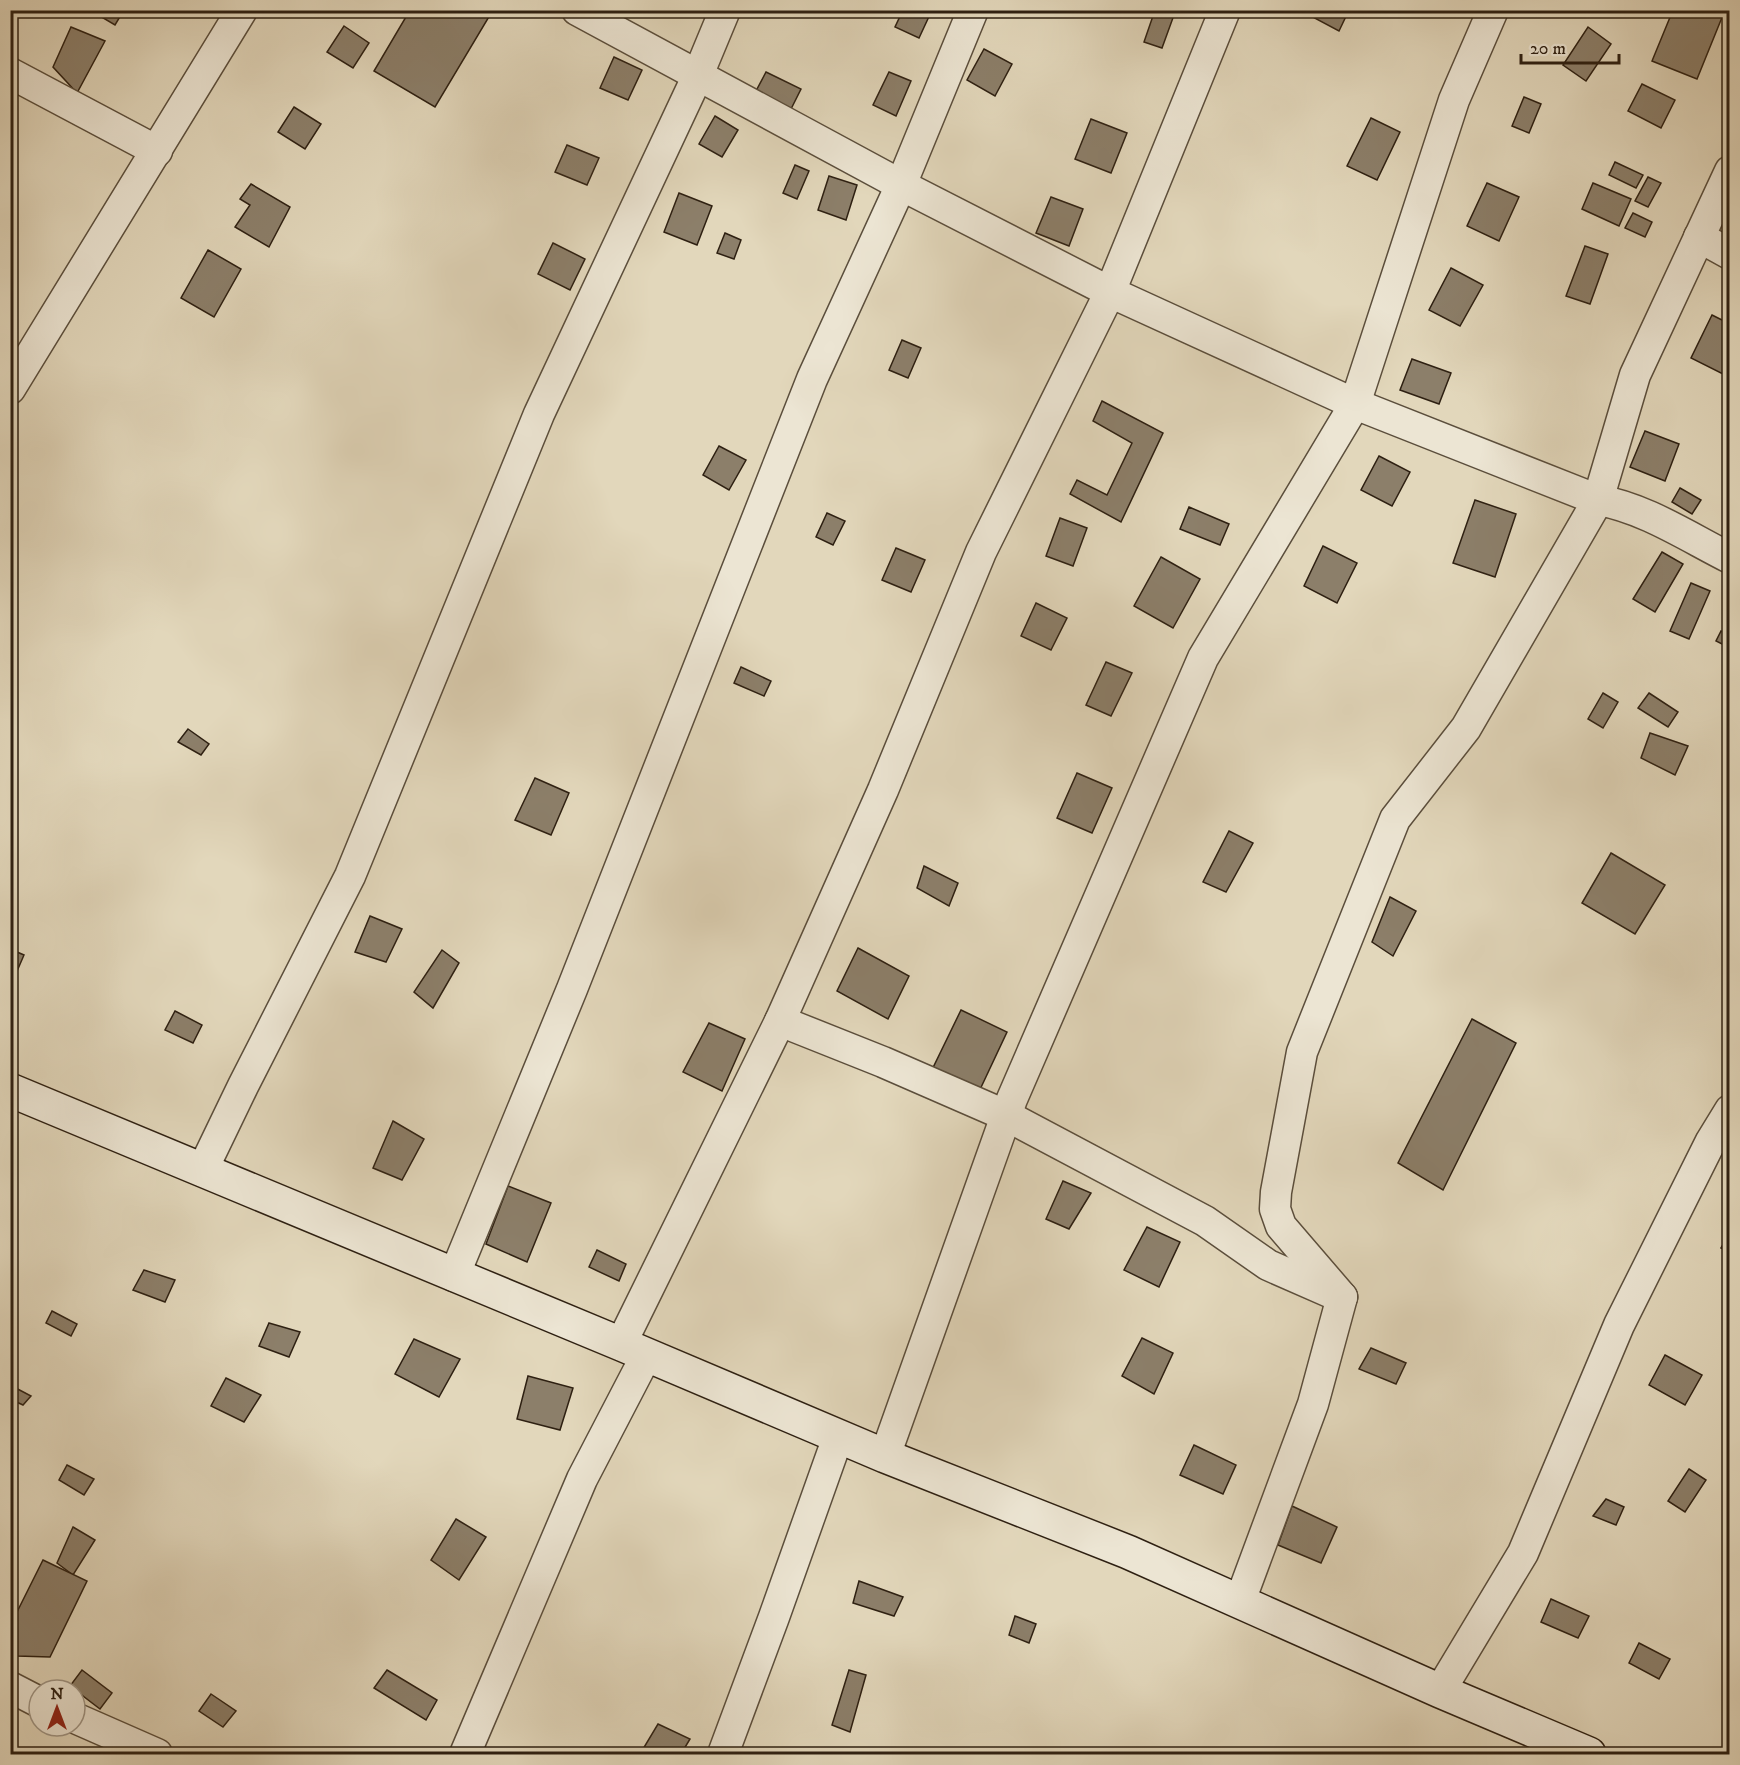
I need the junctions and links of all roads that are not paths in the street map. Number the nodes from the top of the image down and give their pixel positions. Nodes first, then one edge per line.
1 (242, 10) edge
2 (577, 10) edge
3 (725, 10) edge
4 (973, 10) edge
5 (1225, 10) edge
6 (1493, 10) edge
7 (10, 73) edge
8 (698, 75) junction
9 (157, 151) junction
10 (1730, 171) edge
11 (901, 185) junction
12 (1699, 237) junction
13 (1730, 254) edge
14 (1110, 292) junction
15 (10, 389) edge
16 (1355, 404) junction
17 (1598, 500) junction
18 (1730, 558) edge
19 (780, 1021) junction
20 (10, 1090) edge
21 (1730, 1110) edge
22 (1006, 1116) junction
23 (202, 1171) junction
24 (454, 1276) junction
25 (1342, 1297) junction
26 (633, 1350) junction
27 (838, 1437) junction
28 (885, 1456) junction
29 (1240, 1600) junction
30 (10, 1687) edge
31 (1440, 1690) junction
32 (27, 1696) edge
33 (87, 1723) edge
34 (157, 1755) edge
35 (465, 1755) edge
36 (723, 1755) edge
37 (1589, 1755) edge

1 - 9 street
2 - 8 street
3 - 8 street
4 - 11 street
5 - 14 street
6 - 16 street
7 - 9 street
8 - 11 street
8 - 23 street
9 - 15 street
10 - 12 street
11 - 14 street
11 - 24 street
12 - 13 street
12 - 17 street
14 - 16 street
14 - 19 street
16 - 17 street
16 - 22 street
17 - 18 street
17 - 25 street
19 - 22 street
19 - 26 street
20 - 23 main road
21 - 31 street
22 - 25 street
22 - 28 street
23 - 24 main road
24 - 26 main road
25 - 29 street
26 - 27 main road
26 - 35 street
27 - 28 main road
27 - 36 street
28 - 29 main road
29 - 31 main road
30 - 32 street
31 - 37 main road
33 - 34 street

